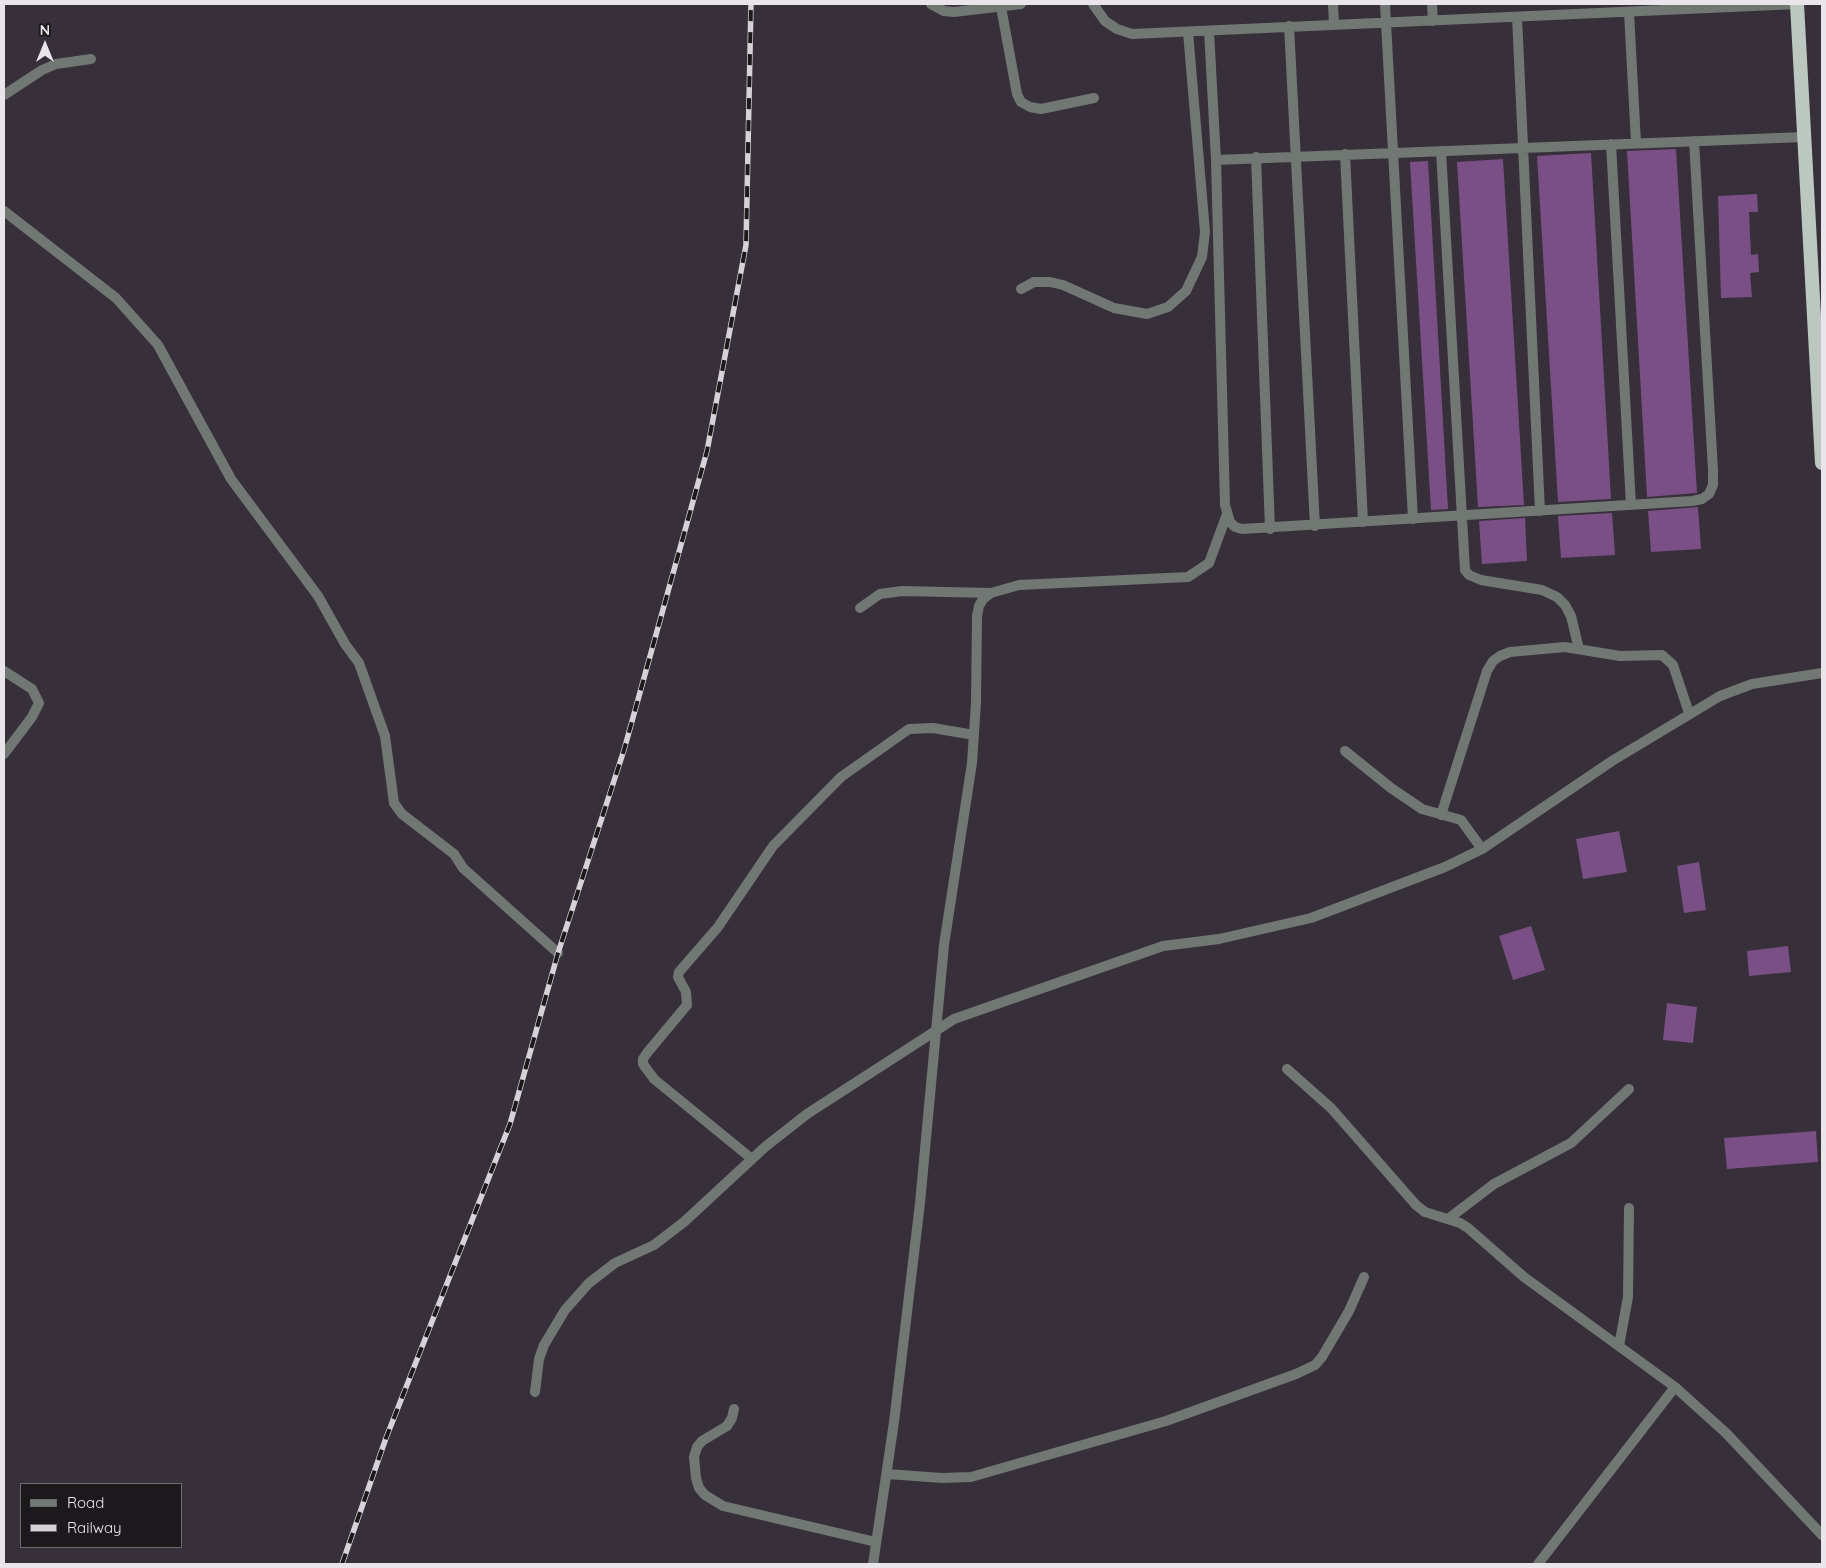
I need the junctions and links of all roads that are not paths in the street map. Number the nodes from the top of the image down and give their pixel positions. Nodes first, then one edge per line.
1 (931, 4) edge
2 (1022, 4) edge
3 (1093, 4) edge
4 (1333, 4) edge
5 (1385, 4) edge
6 (1432, 4) edge
7 (1797, 4) edge
8 (1753, 5) edge
9 (1001, 7) junction
10 (1630, 12) junction
11 (1517, 17) junction
12 (1433, 21) junction
13 (1386, 23) junction
14 (1334, 25) junction
15 (1289, 26) junction
16 (1209, 31) junction
17 (1188, 32) junction
18 (91, 59) dead end
19 (4, 95) edge
20 (1094, 98) dead end
21 (1804, 136) junction
22 (1694, 141) junction
23 (1636, 143) junction
24 (1611, 144) junction
25 (1524, 147) junction
26 (1441, 151) junction
27 (1393, 153) junction
28 (1345, 154) junction
29 (1297, 157) junction
30 (1256, 158) junction
31 (1216, 160) junction
32 (4, 211) edge
33 (1022, 289) dead end
34 (1822, 463) edge
35 (1631, 504) junction
36 (1540, 511) junction
37 (1227, 514) junction
38 (1460, 517) junction
39 (1413, 519) junction
40 (1364, 522) junction
41 (1315, 526) junction
42 (1270, 529) junction
43 (991, 593) junction
44 (860, 608) dead end
45 (1579, 648) junction
46 (4, 671) edge
47 (1822, 673) edge
48 (1689, 714) junction
49 (974, 735) junction
50 (1345, 751) dead end
51 (4, 754) edge
52 (1441, 815) junction
53 (1482, 848) junction
54 (558, 952) dead end
55 (938, 1028) junction
56 (1287, 1069) dead end
57 (1629, 1089) dead end
58 (752, 1159) junction
59 (1629, 1208) dead end
60 (1448, 1219) junction
61 (1364, 1277) dead end
62 (1619, 1346) junction
63 (1675, 1387) junction
64 (535, 1392) dead end
65 (734, 1409) dead end
66 (886, 1474) junction
67 (1822, 1535) edge
68 (876, 1542) junction
69 (873, 1564) edge
70 (1538, 1564) edge

1 - 9 street
2 - 9 street
3 - 17 street
4 - 14 street
5 - 13 street
6 - 12 street
7 - 8 street
7 - 21 highway
8 - 10 street
9 - 20 street
10 - 11 street
10 - 23 street
11 - 12 street
11 - 25 street
12 - 13 street
13 - 14 street
13 - 27 street
14 - 15 street
15 - 16 street
15 - 29 street
16 - 17 street
16 - 31 street
17 - 33 street
18 - 19 street
21 - 22 street
21 - 34 highway
22 - 23 street
22 - 35 street
23 - 24 street
24 - 25 street
24 - 35 street
25 - 26 street
25 - 36 street
26 - 27 street
26 - 38 street
27 - 28 street
27 - 39 street
28 - 29 street
28 - 40 street
29 - 30 street
29 - 41 street
30 - 31 street
30 - 42 street
31 - 37 street
32 - 54 street
35 - 36 street
36 - 38 street
37 - 42 street
37 - 43 street
38 - 39 street
38 - 45 street
39 - 40 street
40 - 41 street
41 - 42 street
43 - 44 street
43 - 49 street
45 - 48 street
45 - 52 street
46 - 51 street
47 - 48 street
48 - 53 street
49 - 55 street
49 - 58 street
50 - 52 street
52 - 53 street
53 - 55 street
55 - 58 street
55 - 66 street
56 - 60 street
57 - 60 street
58 - 64 street
59 - 62 street
60 - 62 street
61 - 66 street
62 - 63 street
63 - 67 street
63 - 70 street
65 - 68 street
66 - 68 street
68 - 69 street

